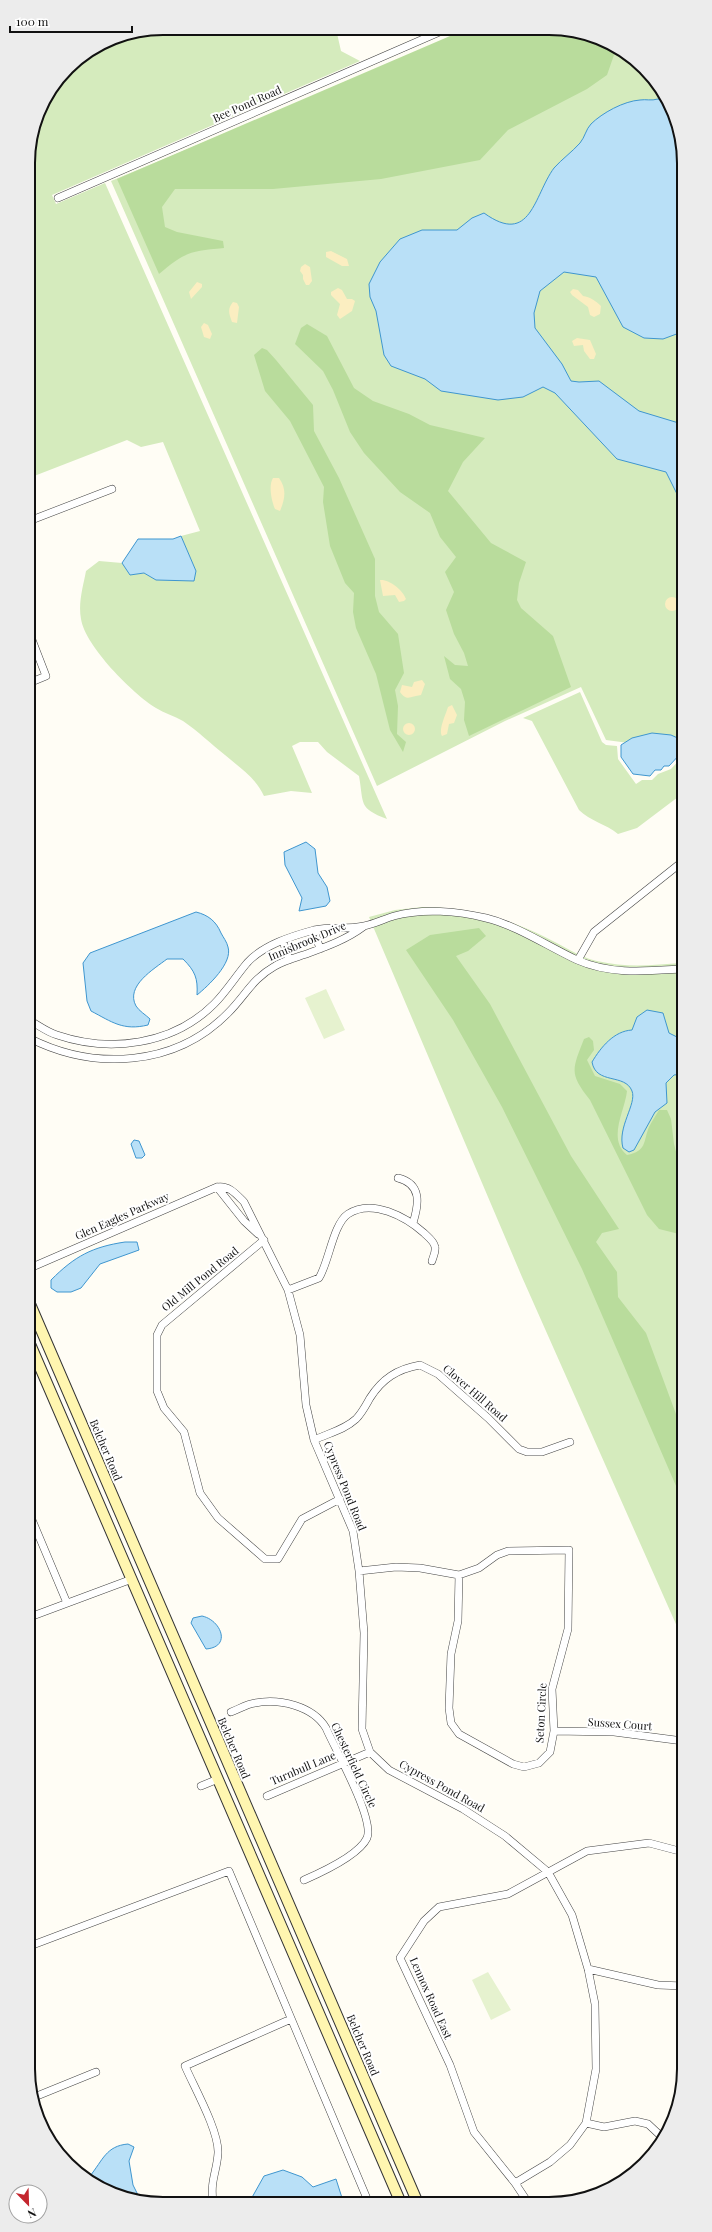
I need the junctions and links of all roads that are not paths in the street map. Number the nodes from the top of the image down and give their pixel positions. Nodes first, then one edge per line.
1 (433, 35) edge
2 (58, 198) dead end
3 (112, 489) dead end
4 (35, 519) edge
5 (35, 648) edge
6 (35, 681) edge
7 (677, 866) edge
8 (363, 926) junction
9 (314, 930) junction
10 (283, 941) junction
11 (320, 949) junction
12 (289, 960) junction
13 (578, 960) junction
14 (677, 969) edge
15 (35, 1023) edge
16 (35, 1041) edge
17 (398, 1178) dead end
18 (220, 1186) junction
19 (413, 1223) junction
20 (264, 1240) junction
21 (432, 1262) dead end
22 (35, 1266) edge
23 (288, 1290) junction
24 (35, 1316) edge
25 (35, 1356) edge
26 (314, 1440) junction
27 (570, 1442) dead end
28 (340, 1499) junction
29 (35, 1527) edge
30 (359, 1571) junction
31 (459, 1575) junction
32 (132, 1579) junction
33 (67, 1602) junction
34 (35, 1615) edge
35 (231, 1712) dead end
36 (554, 1731) junction
37 (677, 1740) edge
38 (370, 1752) junction
39 (342, 1763) junction
40 (218, 1779) junction
41 (201, 1786) dead end
42 (267, 1796) dead end
43 (677, 1850) edge
44 (548, 1872) junction
45 (304, 1880) dead end
46 (35, 1944) edge
47 (588, 1969) junction
48 (677, 1985) edge
49 (291, 2019) junction
50 (96, 2072) dead end
51 (38, 2096) edge
52 (586, 2123) junction
53 (659, 2134) edge
54 (515, 2182) junction
55 (212, 2197) edge
56 (366, 2197) edge
57 (398, 2197) edge
58 (415, 2197) edge
59 (524, 2197) edge

1 - 2 street, Bee Pond Road
3 - 4 street
5 - 6 street
7 - 13 street
8 - 9 street, Innisbrook Drive
8 - 11 street, Innisbrook Drive
8 - 13 street, Innisbrook Drive
9 - 10 street, Innisbrook Drive
9 - 11 street
10 - 12 street
10 - 15 street, Innisbrook Drive
11 - 12 street, Innisbrook Drive
12 - 16 street, Innisbrook Drive
13 - 14 street, Innisbrook Drive
17 - 19 street
18 - 20 street, Cypress Pond Road
18 - 20 street, Cypress Pond Road
18 - 22 street, Glen Eagles Parkway
19 - 21 street
19 - 23 street
20 - 23 street, Cypress Pond Road
20 - 28 street, Old Mill Pond Road
23 - 26 street, Cypress Pond Road
24 - 58 main road, Belcher Road
25 - 32 main road
26 - 27 street, Clover Hill Road
26 - 28 street, Cypress Pond Road
28 - 30 street, Cypress Pond Road
29 - 33 street
30 - 31 street
30 - 38 street, Cypress Pond Road
31 - 36 street, Seton Circle
31 - 36 street, Seton Circle
32 - 33 street
32 - 40 main road
33 - 34 street
35 - 39 street, Chesterfield Circle
36 - 37 street, Sussex Court
38 - 39 street, Turnbull Lane
38 - 44 street, Cypress Pond Road
39 - 42 street, Turnbull Lane
39 - 45 street, Chesterfield Circle
40 - 41 street
40 - 57 main road
43 - 44 street
44 - 47 street, Cypress Pond Road
44 - 54 street, Lennox Road East
46 - 49 street
47 - 48 street
47 - 52 street, Cypress Pond Road
49 - 55 street
49 - 56 street
50 - 51 street
52 - 53 street
52 - 54 street, Cypress Pond Road
54 - 59 street

